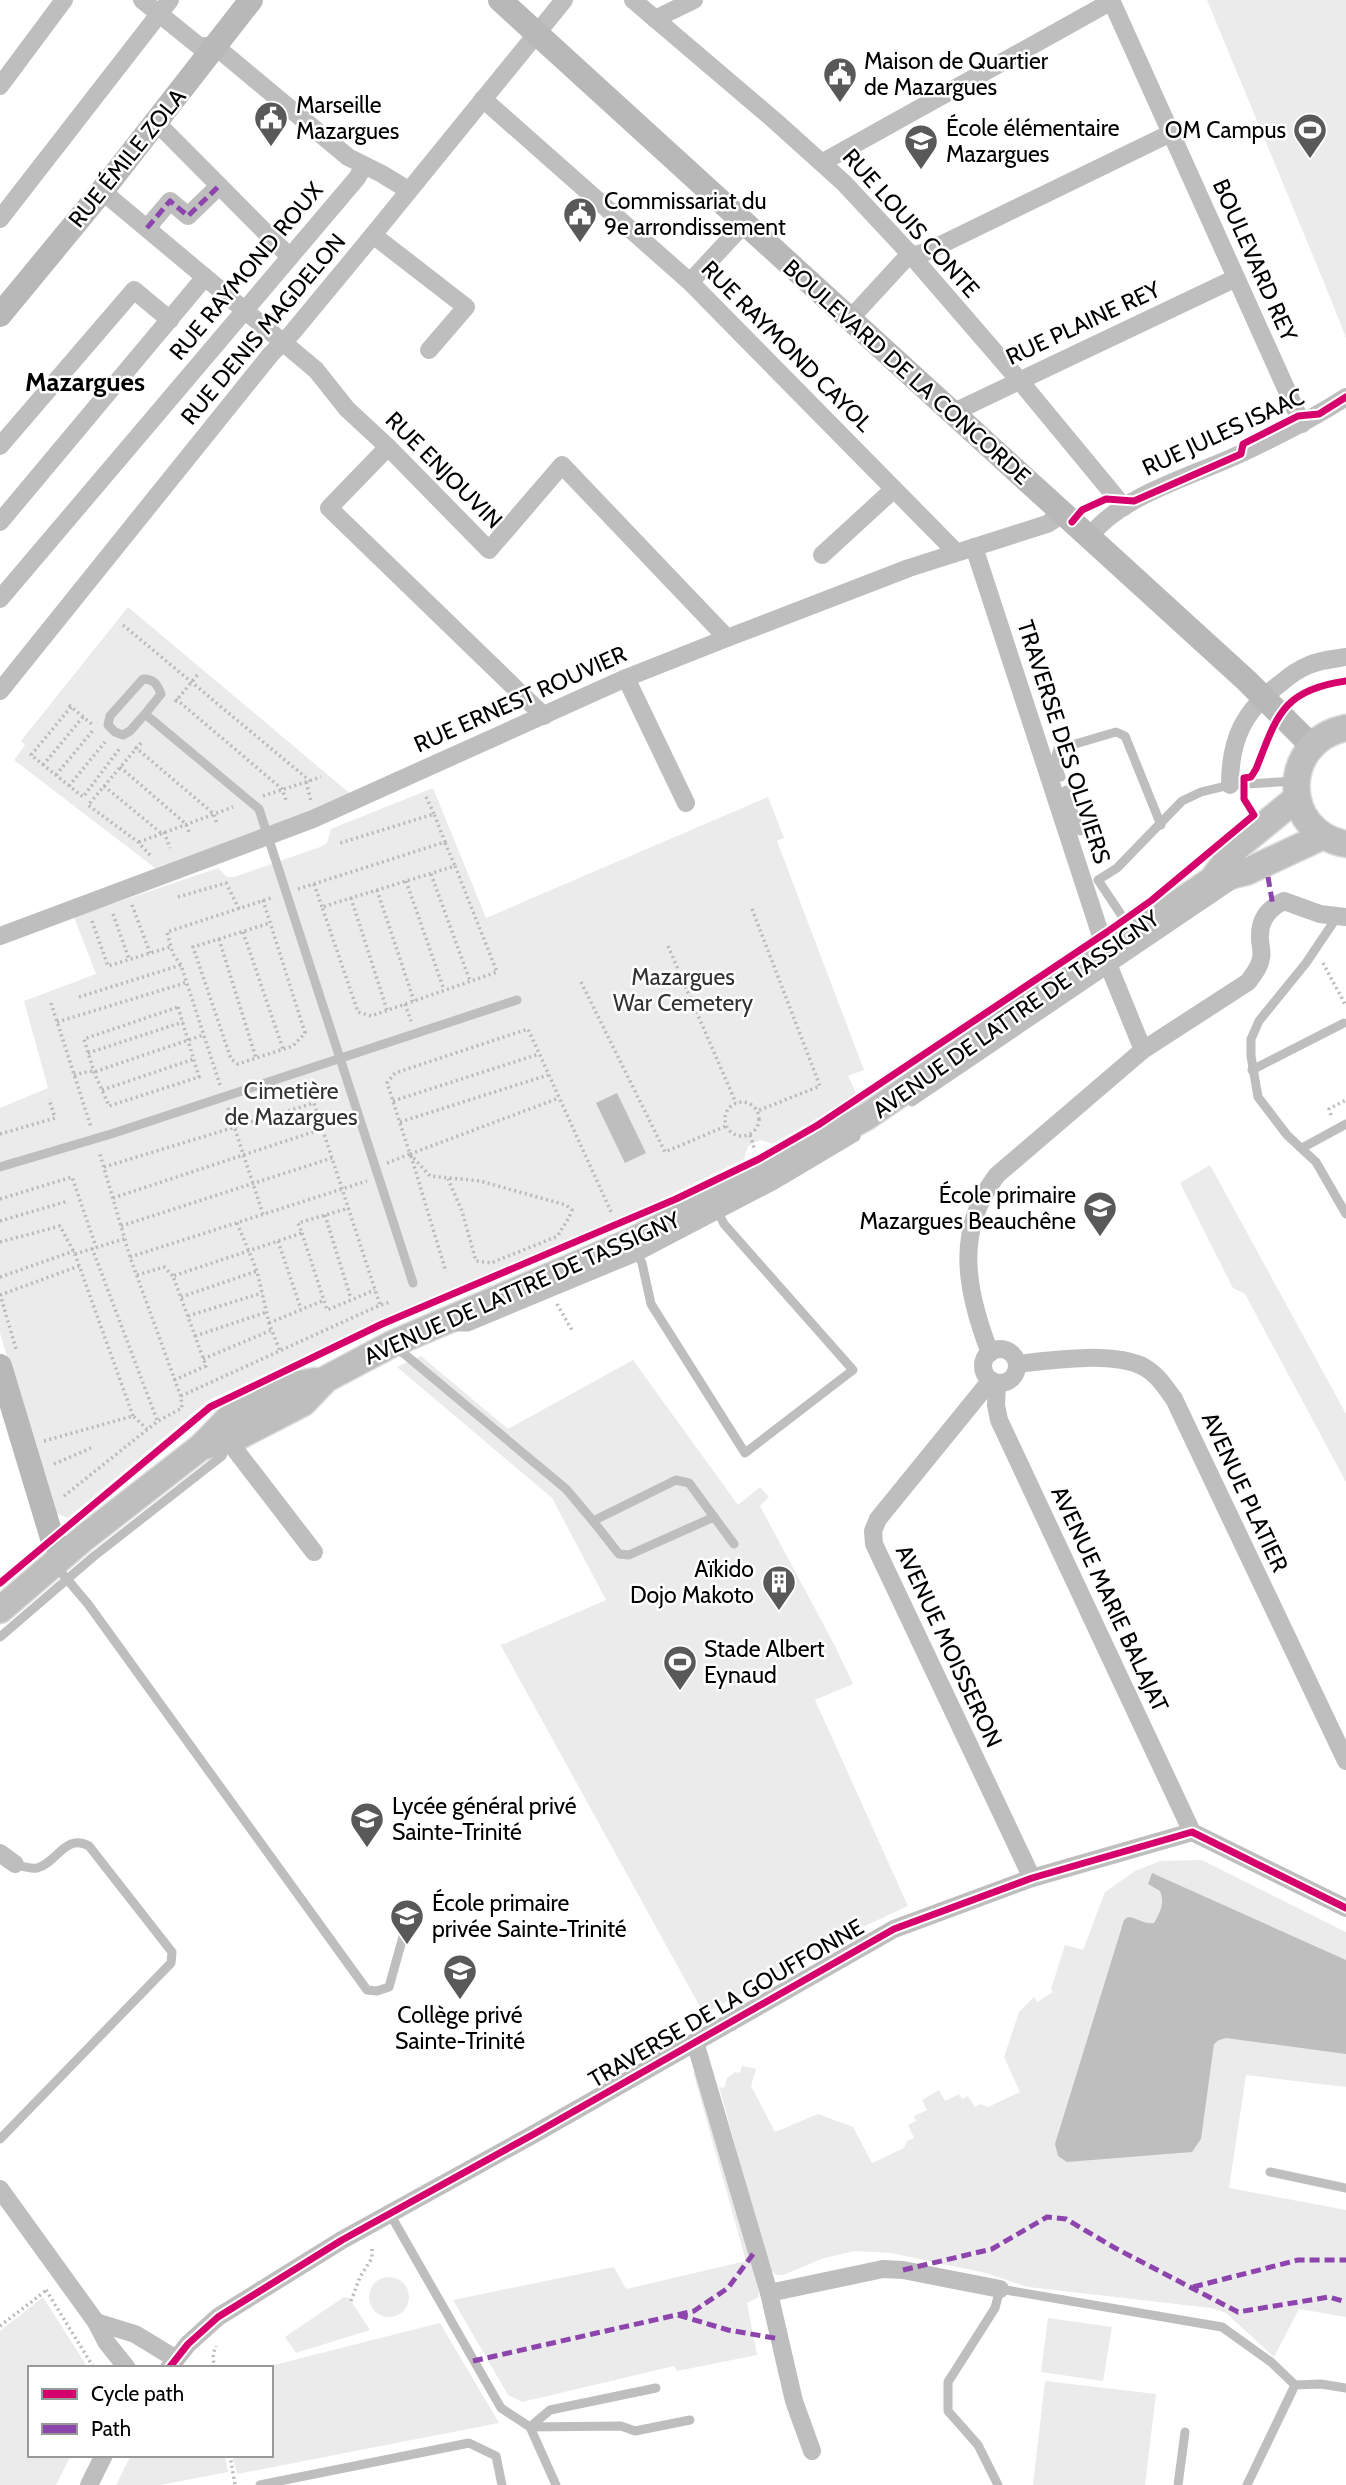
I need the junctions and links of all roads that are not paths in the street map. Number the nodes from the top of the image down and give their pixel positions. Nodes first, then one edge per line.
1 (142, 0) edge
2 (251, 0) edge
3 (500, 0) edge
4 (564, 0) edge
5 (633, 0) edge
6 (694, 0) edge
7 (1112, 1) edge
8 (54, 4) edge
9 (165, 7) edge
10 (655, 19) junction
11 (536, 34) junction
12 (215, 46) junction
13 (0, 86) edge
14 (483, 99) junction
15 (156, 122) junction
16 (1171, 133) junction
17 (823, 162) junction
18 (365, 166) junction
19 (219, 186) junction
20 (408, 190) junction
21 (103, 191) junction
22 (0, 219) edge
23 (744, 224) junction
24 (147, 228) junction
25 (373, 235) junction
26 (911, 255) junction
27 (290, 257) junction
28 (205, 277) junction
29 (1236, 278) junction
30 (691, 282) junction
31 (3, 304) edge
32 (246, 311) junction
33 (170, 320) junction
34 (849, 320) junction
35 (283, 342) junction
36 (429, 350) dead end
37 (1018, 380) junction
38 (1346, 397) edge
39 (952, 413) junction
40 (1302, 424) junction
41 (7, 425) edge
42 (0, 446) edge
43 (388, 447) junction
44 (894, 488) junction
45 (1124, 507) junction
46 (1063, 514) junction
47 (0, 522) edge
48 (1089, 538) junction
49 (974, 547) junction
50 (956, 552) junction
51 (822, 555) dead end
52 (0, 599) edge
53 (727, 638) junction
54 (1346, 657) edge
55 (626, 678) junction
56 (0, 691) edge
57 (1263, 696) junction
58 (145, 714) junction
59 (544, 716) junction
60 (1346, 728) edge
61 (1312, 746) junction
62 (1061, 777) dead end
63 (1230, 785) junction
64 (1066, 790) dead end
65 (1297, 790) junction
66 (687, 803) dead end
67 (1161, 825) junction
68 (1080, 831) dead end
69 (269, 835) junction
70 (1334, 840) edge
71 (1246, 872) junction
72 (1212, 880) junction
73 (1341, 917) edge
74 (1133, 933) junction
75 (0, 936) edge
76 (1108, 960) junction
77 (517, 1000) dead end
78 (1344, 1023) dead end
79 (1143, 1050) junction
80 (340, 1057) junction
81 (1252, 1070) junction
82 (908, 1104) dead end
83 (1346, 1124) edge
84 (864, 1132) dead end
85 (1302, 1148) junction
86 (0, 1167) edge
87 (716, 1208) junction
88 (1345, 1209) edge
89 (636, 1249) junction
90 (413, 1283) dead end
91 (392, 1344) junction
92 (990, 1353) junction
93 (10, 1364) edge
94 (1017, 1364) junction
95 (326, 1379) junction
96 (994, 1382) junction
97 (228, 1439) junction
98 (201, 1447) junction
99 (714, 1517) junction
100 (593, 1521) junction
101 (734, 1544) dead end
102 (314, 1552) dead end
103 (61, 1566) junction
104 (0, 1610) edge
105 (0, 1637) edge
106 (1346, 1761) edge
107 (1192, 1832) junction
108 (0, 1853) edge
109 (15, 1864) joint
110 (1032, 1878) junction
111 (1346, 1908) edge
112 (406, 1926) dead end
113 (695, 2042) junction
114 (0, 2139) edge
115 (1270, 2172) dead end
116 (1346, 2188) edge
117 (0, 2189) edge
118 (390, 2214) junction
119 (1000, 2289) junction
120 (769, 2293) junction
121 (96, 2322) junction
122 (172, 2363) edge
123 (125, 2366) edge
124 (1295, 2385) junction
125 (656, 2388) dead end
126 (1346, 2388) edge
127 (690, 2420) dead end
128 (530, 2427) junction
129 (1185, 2432) dead end
130 (812, 2451) dead end
131 (103, 2457) edge
132 (89, 2485) edge
133 (260, 2485) edge
134 (502, 2485) edge
135 (556, 2485) edge
136 (998, 2485) edge
137 (1178, 2485) edge
138 (1247, 2485) edge

1 - 9 street
2 - 12 street, RUE ÉMILE ZOLA
3 - 11 street, BOULEVARD DE LA CONCORDE
4 - 11 street, RUE DENIS MAGDELON
5 - 10 street, RUE LOUIS CONTE
6 - 10 street
7 - 16 street, BOULEVARD REY
7 - 17 street
8 - 13 street
9 - 12 street
9 - 22 street
10 - 17 street, RUE LOUIS CONTE
11 - 14 street, RUE DENIS MAGDELON
11 - 23 street, BOULEVARD DE LA CONCORDE
12 - 15 street, RUE ÉMILE ZOLA
12 - 18 street
14 - 20 street, RUE DENIS MAGDELON
14 - 30 street, RUE RAYMOND CAYOL
15 - 19 street
15 - 21 street, RUE ÉMILE ZOLA
16 - 26 street
16 - 29 street, BOULEVARD REY
17 - 26 street, RUE LOUIS CONTE
18 - 20 street
18 - 27 street, RUE RAYMOND ROUX
19 - 24 street
19 - 27 street
20 - 25 street, RUE DENIS MAGDELON
21 - 24 street, RUE ENJOUVIN
21 - 31 street, RUE ÉMILE ZOLA
23 - 30 street
23 - 34 street, BOULEVARD DE LA CONCORDE
24 - 28 street, RUE ENJOUVIN
25 - 35 street, RUE DENIS MAGDELON
25 - 36 street
26 - 34 street
26 - 37 street, RUE LOUIS CONTE
27 - 32 street, RUE RAYMOND ROUX
28 - 32 street, RUE ENJOUVIN
28 - 33 street
29 - 37 street, RUE PLAINE REY
29 - 40 street, BOULEVARD REY
30 - 44 street, RUE RAYMOND CAYOL
32 - 35 street, RUE ENJOUVIN
32 - 52 street, RUE RAYMOND ROUX
33 - 41 street
33 - 47 street
34 - 39 street, BOULEVARD DE LA CONCORDE
35 - 43 street, RUE ENJOUVIN
35 - 56 street, RUE DENIS MAGDELON
37 - 39 street, RUE PLAINE REY
37 - 45 street, RUE LOUIS CONTE
38 - 40 street, RUE JULES ISAAC
39 - 46 street, BOULEVARD DE LA CONCORDE
40 - 45 street, RUE JULES ISAAC
41 - 42 street
43 - 53 street, RUE ENJOUVIN
43 - 59 street
44 - 50 street, RUE RAYMOND CAYOL
44 - 51 street
45 - 48 street, RUE JULES ISAAC
46 - 48 street, BOULEVARD DE LA CONCORDE
46 - 49 street, RUE ERNEST ROUVIER
48 - 57 street, BOULEVARD DE LA CONCORDE
49 - 50 street, RUE ERNEST ROUVIER
49 - 76 street, TRAVERSE DES OLIVIERS
50 - 53 street, RUE ERNEST ROUVIER
53 - 55 street, RUE ERNEST ROUVIER
54 - 57 street
55 - 59 street, RUE ERNEST ROUVIER
55 - 66 street
57 - 61 street, BOULEVARD DE LA CONCORDE
57 - 63 street
58 - 58 lane
58 - 69 lane
59 - 69 street, RUE ERNEST ROUVIER
60 - 61 main road
61 - 65 main road
62 - 67 lane
63 - 65 lane
63 - 67 lane
64 - 68 lane
65 - 70 main road
65 - 72 main road, AVENUE DE LATTRE DE TASSIGNY
67 - 74 lane
69 - 75 street, RUE ERNEST ROUVIER
69 - 80 lane
70 - 71 main road, AVENUE DE LATTRE DE TASSIGNY
71 - 72 main road, AVENUE DE LATTRE DE TASSIGNY
71 - 76 lane
72 - 74 main road, AVENUE DE LATTRE DE TASSIGNY
73 - 79 street
73 - 81 lane
74 - 76 main road, AVENUE DE LATTRE DE TASSIGNY
76 - 79 street, TRAVERSE DES OLIVIERS
76 - 82 lane
76 - 87 main road, AVENUE DE LATTRE DE TASSIGNY
77 - 80 lane
78 - 81 lane
79 - 92 street
80 - 86 lane
80 - 90 lane
81 - 85 lane
83 - 85 lane
84 - 87 lane
85 - 88 lane
87 - 89 main road, AVENUE DE LATTRE DE TASSIGNY
87 - 89 lane
89 - 91 main road, AVENUE DE LATTRE DE TASSIGNY
91 - 95 main road, AVENUE DE LATTRE DE TASSIGNY
91 - 100 lane
92 - 94 street
92 - 96 street
93 - 103 street
94 - 96 street
94 - 106 street, AVENUE PLATIER
95 - 97 main road, AVENUE DE LATTRE DE TASSIGNY
95 - 98 main road, AVENUE DE LATTRE DE TASSIGNY
96 - 107 street, AVENUE MARIE BALAJAT
96 - 110 street, AVENUE MOISSERON
97 - 98 main road, AVENUE DE LATTRE DE TASSIGNY
97 - 102 street
97 - 103 lane
98 - 103 main road, AVENUE DE LATTRE DE TASSIGNY
99 - 100 lane
99 - 100 lane
99 - 101 lane
103 - 104 main road, AVENUE DE LATTRE DE TASSIGNY
103 - 105 lane
103 - 112 lane
107 - 110 street, TRAVERSE DE LA GOUFFONNE
107 - 111 street
108 - 109 street
109 - 114 lane
110 - 113 street, TRAVERSE DE LA GOUFFONNE
113 - 118 street, TRAVERSE DE LA GOUFFONNE
113 - 120 street
115 - 116 lane
117 - 121 street
118 - 122 street, TRAVERSE DE LA GOUFFONNE
118 - 128 lane
119 - 120 street
119 - 124 lane
119 - 136 lane
120 - 130 street
121 - 122 street
121 - 123 street
124 - 126 lane
124 - 138 lane
125 - 128 lane
127 - 128 lane
128 - 135 lane
129 - 137 lane
131 - 132 street
133 - 134 lane

